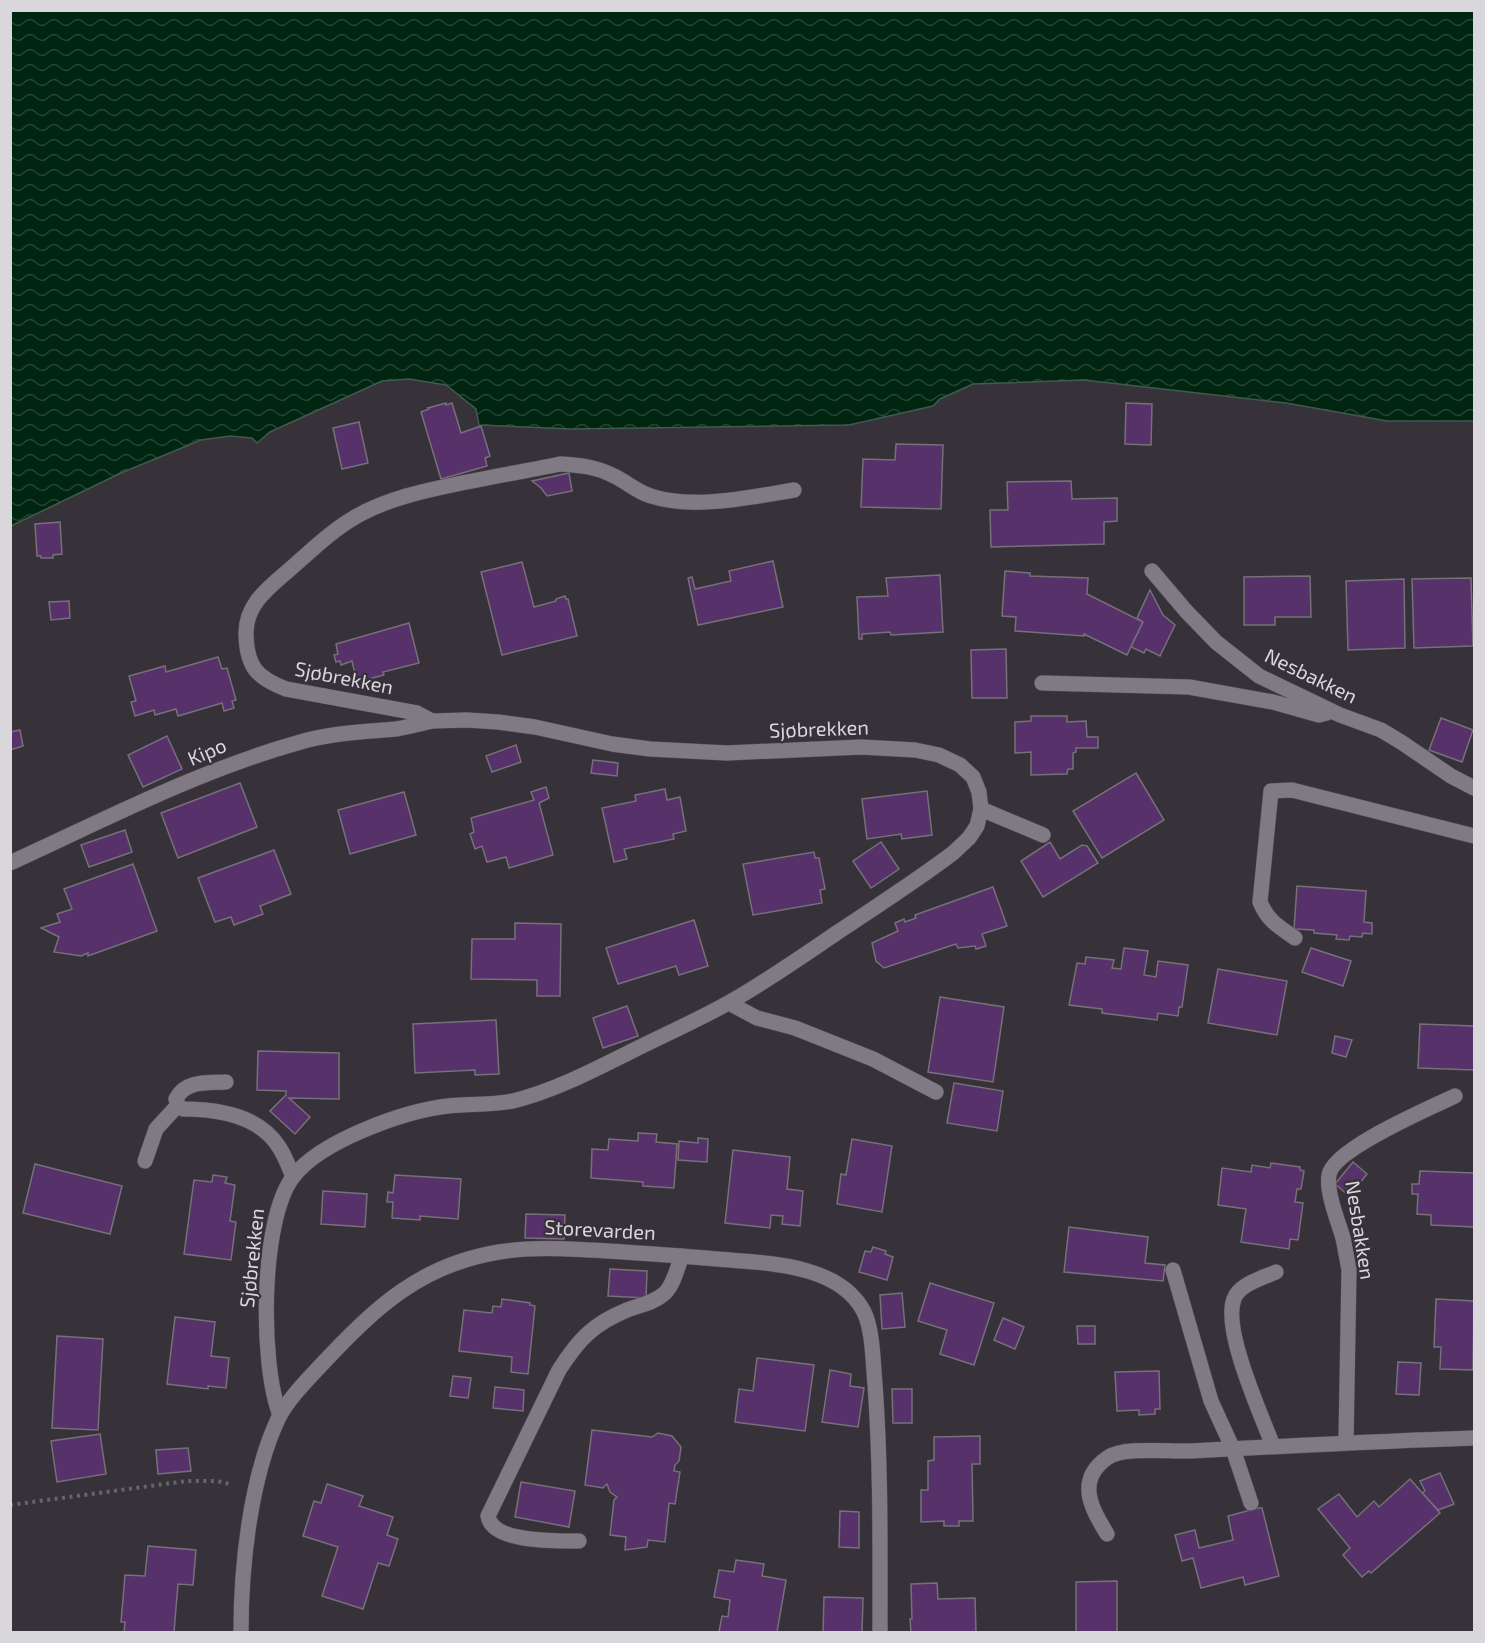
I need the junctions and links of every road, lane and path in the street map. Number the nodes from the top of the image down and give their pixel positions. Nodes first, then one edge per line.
1 (794, 490) dead end
2 (1152, 571) dead end
3 (1042, 683) dead end
4 (1332, 711) junction
5 (432, 721) junction
6 (1474, 788) edge
7 (981, 809) junction
8 (1043, 835) dead end
9 (1474, 836) edge
10 (10, 863) edge
11 (1295, 938) dead end
12 (729, 1003) junction
13 (226, 1082) dead end
14 (936, 1092) dead end
15 (1455, 1096) dead end
16 (178, 1105) junction
17 (146, 1161) dead end
18 (293, 1177) junction
19 (682, 1256) junction
20 (1173, 1269) dead end
21 (1276, 1272) dead end
22 (280, 1415) junction
23 (1474, 1438) edge
24 (1346, 1442) junction
25 (1273, 1446) junction
26 (1233, 1449) junction
27 (256, 1491) junction
28 (1251, 1503) dead end
29 (10, 1505) edge
30 (1107, 1534) dead end
31 (579, 1541) dead end
32 (241, 1632) edge
33 (880, 1632) edge

1 - 5 street, Sjøbrekken
2 - 4 street, Nesbakken
3 - 4 street
4 - 6 street, Nesbakken
5 - 7 street, Sjøbrekken
5 - 10 street, Kipo
7 - 8 street
7 - 12 street, Sjøbrekken
9 - 11 street
12 - 14 street
12 - 18 street, Sjøbrekken
13 - 16 street
15 - 24 street, Nesbakken
16 - 17 street
16 - 18 street
18 - 22 street, Sjøbrekken
19 - 22 street, Storevarden
19 - 31 street
19 - 33 street, Storevarden
20 - 26 street
21 - 25 street
22 - 27 street, Storevarden
23 - 24 street
24 - 25 street
25 - 26 street
26 - 28 street
26 - 30 street
27 - 29 path
27 - 32 street, Storevarden

